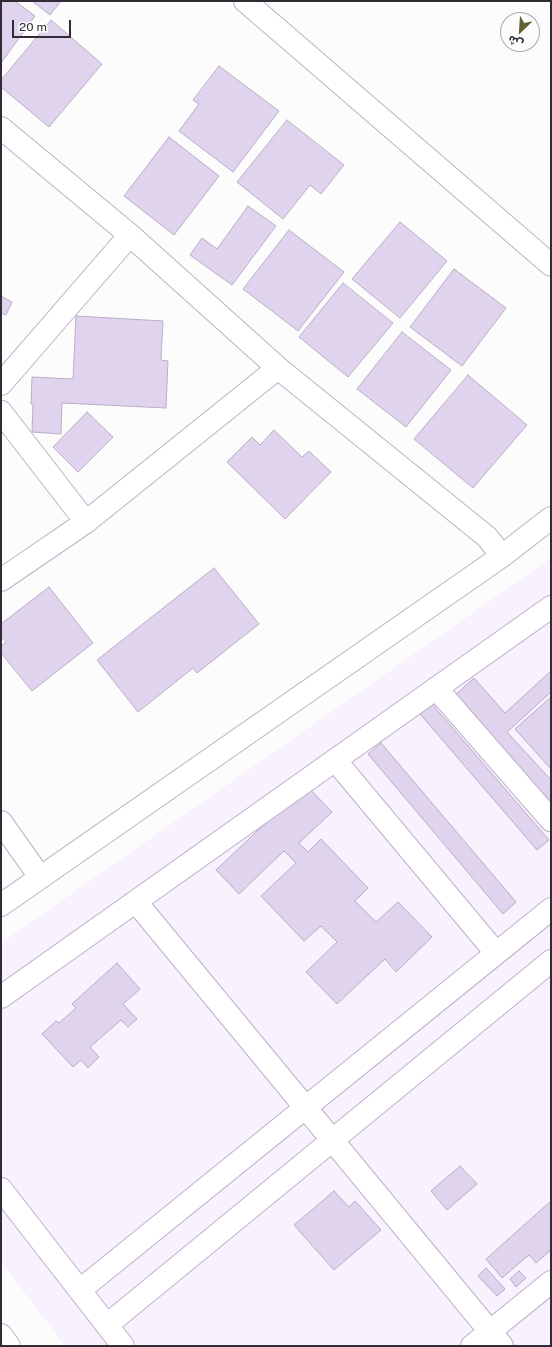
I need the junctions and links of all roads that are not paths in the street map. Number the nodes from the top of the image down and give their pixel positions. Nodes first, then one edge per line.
1 (245, 1) edge
2 (1, 128) edge
3 (130, 235) junction
4 (551, 265) edge
5 (278, 368) junction
6 (1, 384) edge
7 (1, 412) edge
8 (551, 518) edge
9 (86, 522) junction
10 (502, 556) junction
11 (1, 580) edge
12 (551, 608) edge
13 (436, 688) junction
14 (336, 760) junction
15 (551, 820) edge
16 (1, 822) edge
17 (40, 877) junction
18 (136, 902) junction
19 (1, 905) edge
20 (551, 909) edge
21 (496, 953) junction
22 (551, 961) edge
23 (1, 997) edge
24 (305, 1107) junction
25 (332, 1140) junction
26 (1, 1189) edge
27 (551, 1282) edge
28 (80, 1290) junction
29 (107, 1325) junction
30 (1, 1335) edge
31 (496, 1339) edge
32 (10, 1346) edge
33 (123, 1346) edge
34 (472, 1346) edge

1 - 4 street
2 - 3 street
3 - 5 street
3 - 6 street
5 - 9 street
5 - 10 street
7 - 9 street
8 - 10 street
9 - 11 street
10 - 17 street
12 - 13 street
13 - 14 street
13 - 15 street
14 - 18 street
14 - 21 street
16 - 17 street
17 - 19 street
18 - 23 street
18 - 24 street
20 - 21 street
21 - 24 street
22 - 25 street
24 - 25 street
24 - 28 street
25 - 29 street
25 - 31 street
26 - 28 street
27 - 31 street
28 - 29 street
29 - 33 street
30 - 32 street
31 - 34 street

